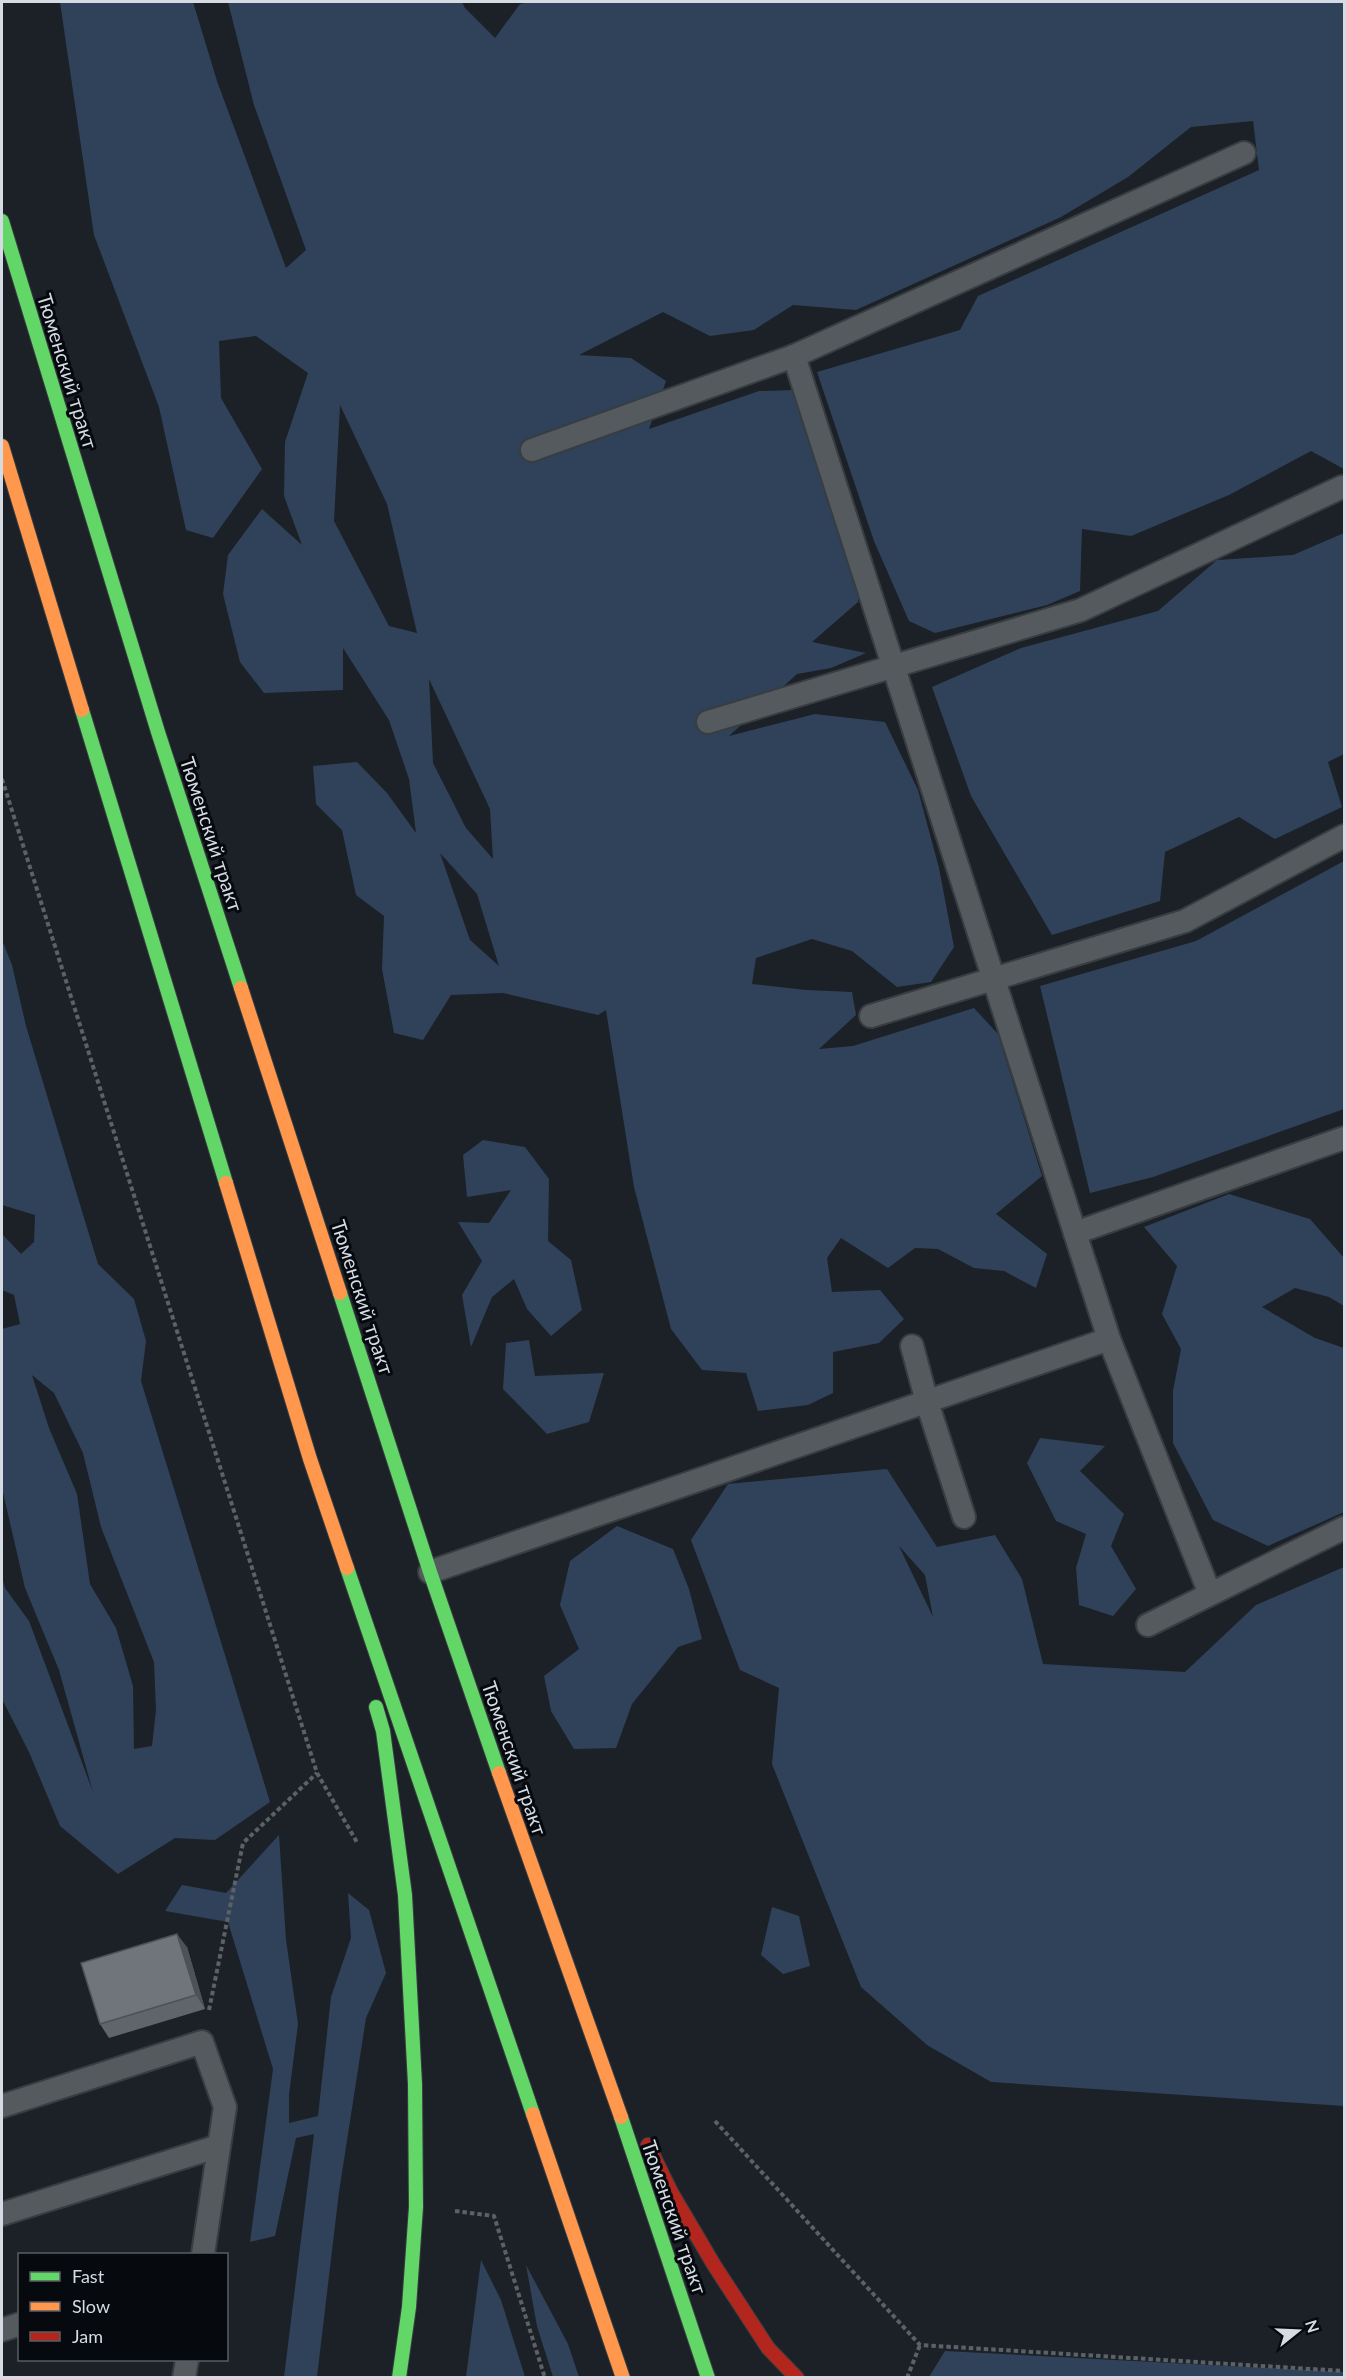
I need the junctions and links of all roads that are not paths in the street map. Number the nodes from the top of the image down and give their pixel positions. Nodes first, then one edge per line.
1 (1244, 153) dead end
2 (2, 221) edge
3 (794, 356) junction
4 (2, 446) edge
5 (532, 450) dead end
6 (1342, 488) dead end
7 (894, 666) junction
8 (708, 722) dead end
9 (1344, 836) edge
10 (993, 978) junction
11 (871, 1016) dead end
12 (1344, 1138) edge
13 (1075, 1233) junction
14 (1109, 1339) junction
15 (912, 1346) dead end
16 (927, 1402) junction
17 (310, 1459) junction
18 (964, 1517) dead end
19 (1344, 1528) edge
20 (430, 1572) junction
21 (1210, 1594) junction
22 (1148, 1625) dead end
23 (365, 1663) dead end
24 (374, 1697) dead end
25 (594, 2036) junction
26 (2, 2106) edge
27 (219, 2146) junction
28 (2, 2214) edge
29 (203, 2253) edge
30 (18, 2325) edge
31 (2, 2330) edge
32 (187, 2361) edge
33 (184, 2378) edge
34 (399, 2378) edge
35 (623, 2378) edge
36 (708, 2378) edge
37 (797, 2378) edge

1 - 3 lane
2 - 20 main road, Тюменский тракт
3 - 5 lane
3 - 7 lane
4 - 17 main road
6 - 7 lane
7 - 8 lane
7 - 10 lane
9 - 10 lane
10 - 11 lane
10 - 13 lane
12 - 13 lane
13 - 14 lane
14 - 16 lane
14 - 21 lane
15 - 16 lane
16 - 18 lane
16 - 20 lane
17 - 23 main road
17 - 35 main road
19 - 21 lane
20 - 25 main road, Тюменский тракт
21 - 22 lane
24 - 34 main road
25 - 36 main road, Тюменский тракт
25 - 37 main road
26 - 27 lane
27 - 28 lane
27 - 29 lane
30 - 31 lane
32 - 33 lane

